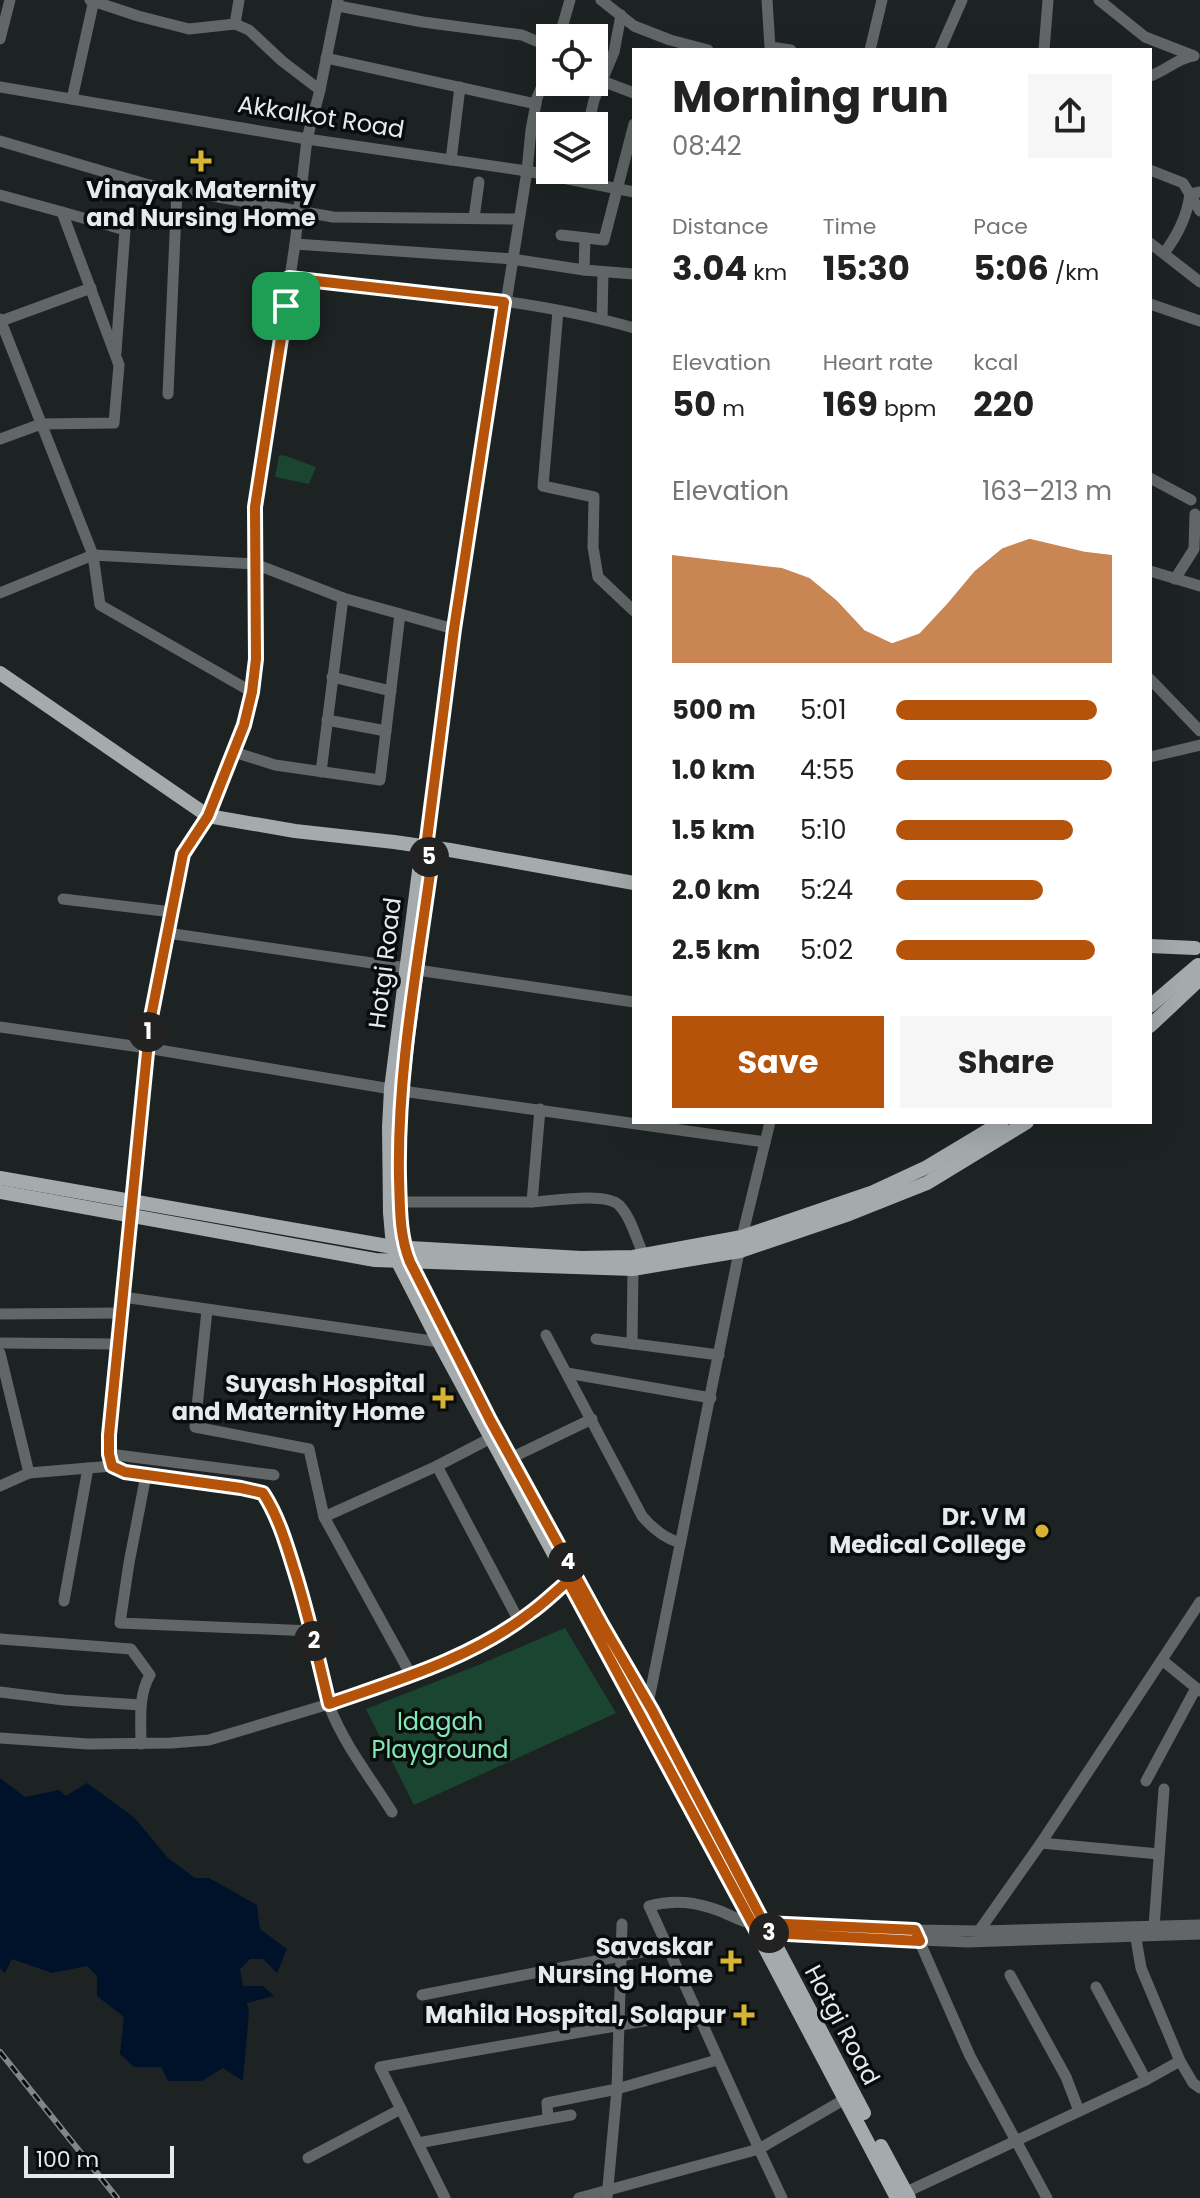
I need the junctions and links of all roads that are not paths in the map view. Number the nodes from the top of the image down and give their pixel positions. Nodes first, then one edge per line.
1 (10, 0) edge
2 (239, 0) edge
3 (570, 0) edge
4 (601, 0) edge
5 (767, 0) edge
6 (882, 0) edge
7 (962, 0) edge
8 (1048, 0) edge
9 (1099, 0) edge
10 (92, 1) edge
11 (338, 3) edge
12 (621, 15) junction
13 (235, 24) junction
14 (563, 24) edge
15 (0, 39) edge
16 (536, 41) edge
17 (700, 48) edge
18 (777, 48) edge
19 (870, 48) edge
20 (941, 48) edge
21 (1044, 48) edge
22 (326, 58) junction
23 (1197, 58) edge
24 (608, 62) edge
25 (1152, 75) edge
26 (608, 84) edge
27 (0, 87) edge
28 (460, 87) junction
29 (320, 90) junction
30 (632, 92) edge
31 (539, 96) edge
32 (72, 99) junction
33 (536, 104) junction
34 (632, 131) edge
35 (307, 139) junction
36 (0, 141) edge
37 (451, 160) junction
38 (527, 171) junction
39 (1152, 171) edge
40 (479, 182) dead end
41 (616, 189) junction
42 (177, 190) junction
43 (632, 192) edge
44 (1195, 193) edge
45 (0, 195) edge
46 (298, 211) junction
47 (1200, 211) edge
48 (62, 212) junction
49 (474, 218) junction
50 (518, 219) junction
51 (561, 235) dead end
52 (585, 238) junction
53 (295, 244) junction
54 (1152, 244) edge
55 (1164, 253) junction
56 (512, 259) junction
57 (584, 270) junction
58 (603, 272) junction
59 (632, 274) edge
60 (289, 278) junction
61 (1200, 282) edge
62 (91, 288) junction
63 (504, 302) junction
64 (1152, 305) edge
65 (558, 311) junction
66 (602, 319) junction
67 (0, 320) edge
68 (1200, 321) edge
69 (632, 327) edge
70 (116, 356) junction
71 (168, 394) dead end
72 (41, 424) junction
73 (0, 439) edge
74 (1152, 479) edge
75 (1191, 500) dead end
76 (1195, 514) dead end
77 (93, 555) junction
78 (255, 564) junction
79 (1152, 572) edge
80 (1175, 579) junction
81 (1200, 586) edge
82 (0, 593) edge
83 (343, 598) junction
84 (632, 609) edge
85 (400, 614) junction
86 (454, 629) junction
87 (0, 673) edge
88 (332, 677) junction
89 (1152, 681) edge
90 (391, 691) junction
91 (252, 692) junction
92 (327, 720) junction
93 (386, 731) junction
94 (1200, 731) edge
95 (1200, 745) edge
96 (234, 752) junction
97 (1152, 757) edge
98 (321, 772) junction
99 (208, 816) junction
100 (426, 847) junction
101 (632, 883) edge
102 (63, 899) dead end
103 (172, 912) junction
104 (167, 933) junction
105 (1198, 945) edge
106 (1152, 946) edge
107 (412, 969) junction
108 (1199, 970) edge
109 (632, 1002) edge
110 (1152, 1005) edge
111 (1152, 1024) edge
112 (0, 1027) edge
113 (147, 1048) junction
114 (396, 1090) junction
115 (540, 1109) junction
116 (632, 1122) edge
117 (642, 1124) edge
118 (770, 1124) edge
119 (999, 1124) edge
120 (1024, 1124) edge
121 (765, 1142) junction
122 (0, 1178) edge
123 (0, 1192) edge
124 (400, 1202) junction
125 (532, 1202) junction
126 (130, 1208) junction
127 (741, 1244) junction
128 (401, 1255) junction
129 (644, 1256) junction
130 (633, 1269) junction
131 (123, 1297) junction
132 (207, 1310) junction
133 (121, 1313) junction
134 (0, 1314) edge
135 (546, 1335) dead end
136 (596, 1339) dead end
137 (439, 1342) junction
138 (0, 1343) edge
139 (118, 1344) junction
140 (632, 1344) junction
141 (0, 1353) edge
142 (719, 1355) junction
143 (567, 1373) junction
144 (711, 1398) junction
145 (592, 1419) junction
146 (491, 1438) junction
147 (109, 1454) junction
148 (511, 1458) junction
149 (112, 1466) junction
150 (437, 1466) junction
151 (88, 1468) junction
152 (0, 1471) edge
153 (29, 1473) junction
154 (146, 1475) junction
155 (274, 1475) dead end
156 (2, 1485) edge
157 (324, 1517) junction
158 (680, 1543) junction
159 (568, 1581) junction
160 (64, 1601) dead end
161 (1200, 1602) edge
162 (519, 1621) junction
163 (311, 1631) junction
164 (0, 1639) edge
165 (1162, 1660) junction
166 (411, 1675) junction
167 (1198, 1689) edge
168 (0, 1692) edge
169 (329, 1704) junction
170 (648, 1704) junction
171 (141, 1705) junction
172 (0, 1738) edge
173 (141, 1744) junction
174 (1146, 1781) dead end
175 (1164, 1789) dead end
176 (392, 1812) dead end
177 (1041, 1843) junction
178 (1159, 1854) junction
179 (622, 1924) dead end
180 (1200, 1925) edge
181 (1154, 1927) junction
182 (761, 1929) junction
183 (979, 1931) junction
184 (1135, 1932) junction
185 (1200, 1934) edge
186 (917, 1936) junction
187 (667, 1947) junction
188 (621, 1956) junction
189 (1010, 1975) dead end
190 (1096, 1987) dead end
191 (422, 1995) dead end
192 (696, 2012) junction
193 (619, 2025) junction
194 (717, 2060) junction
195 (1180, 2061) junction
196 (1146, 2080) junction
197 (1200, 2088) edge
198 (617, 2089) junction
199 (845, 2099) junction
200 (401, 2109) junction
201 (1079, 2111) junction
202 (571, 2115) dead end
203 (548, 2119) junction
204 (1014, 2141) junction
205 (418, 2143) junction
206 (759, 2149) junction
207 (308, 2158) dead end
208 (606, 2194) edge
209 (900, 2197) edge
210 (445, 2198) edge
211 (579, 2198) edge
212 (782, 2198) edge
213 (1047, 2198) edge

1 - 15 street
2 - 13 street
3 - 14 street
4 - 12 street
5 - 18 street
6 - 19 street
7 - 20 street
8 - 21 street
9 - 23 street
10 - 13 street
10 - 32 street
11 - 16 street
11 - 22 street
12 - 17 street
12 - 24 street
13 - 29 street
22 - 28 street
22 - 29 street
23 - 25 street
26 - 30 street
27 - 32 street, Akkalkot Road
28 - 33 street
28 - 37 street
29 - 35 street
31 - 33 street
32 - 35 street, Akkalkot Road
33 - 38 street
34 - 41 street
35 - 37 street, Akkalkot Road
35 - 46 street
36 - 42 street
37 - 38 street, Akkalkot Road
38 - 41 street, Akkalkot Road
38 - 50 street
39 - 44 street
40 - 49 street
41 - 43 street, Akkalkot Road
41 - 52 street
42 - 46 street
42 - 71 street
44 - 47 street
44 - 55 street
45 - 48 street
46 - 49 street
46 - 53 street
48 - 62 street
48 - 70 street
49 - 50 street
50 - 56 street
51 - 52 street
52 - 57 street
53 - 56 street
53 - 60 street
54 - 55 street
55 - 61 street
56 - 57 street
56 - 63 street
57 - 58 street
58 - 59 street
58 - 66 street
60 - 63 street
60 - 78 street
62 - 67 street
62 - 70 street
63 - 65 street
63 - 86 street
64 - 68 street
65 - 66 street
65 - 84 street
66 - 69 street
67 - 72 street
70 - 72 street
72 - 73 street
72 - 77 street
74 - 75 street
76 - 80 street
77 - 78 street
77 - 82 street
77 - 91 street
78 - 83 street
78 - 91 street
79 - 80 street
80 - 81 street
83 - 85 street
83 - 88 street
85 - 86 street
85 - 90 street
86 - 100 street
87 - 99 main road
88 - 90 street
88 - 92 street
89 - 94 street
90 - 93 street
91 - 96 street
92 - 93 street
92 - 98 street
93 - 98 street
95 - 97 street
96 - 98 street
96 - 99 street
99 - 100 main road
99 - 103 street
100 - 101 main road
100 - 107 main road, Hotgi Road
102 - 103 street
103 - 104 street
104 - 107 street
104 - 113 street
105 - 106 main road
105 - 108 main road
107 - 109 street
107 - 114 main road, Hotgi Road
108 - 110 main road
108 - 111 main road
112 - 113 street
113 - 114 street
113 - 126 street
114 - 115 street
114 - 124 main road, Hotgi Road
114 - 128 main road, Hotgi Road
115 - 116 street
115 - 125 street
117 - 121 street
118 - 121 street
119 - 127 main road
120 - 127 main road
121 - 127 street
122 - 126 main road
123 - 126 main road
124 - 125 street
124 - 128 main road, Hotgi Road
125 - 129 street
126 - 128 main road
126 - 131 street
127 - 129 main road
127 - 130 main road
127 - 142 street
128 - 129 main road
128 - 130 main road
128 - 137 main road, Hotgi Road
128 - 148 main road, Hotgi Road
130 - 140 street
131 - 132 street
131 - 133 street
132 - 137 street
132 - 157 street
133 - 134 street
133 - 139 street
135 - 143 street
136 - 140 street
137 - 146 main road, Hotgi Road
138 - 139 street
139 - 147 street
140 - 142 street
141 - 153 street
142 - 144 street
143 - 144 street
143 - 145 street
144 - 158 street
145 - 148 street
145 - 158 street
146 - 150 street
146 - 159 main road, Hotgi Road
147 - 149 street
147 - 155 street
148 - 170 main road, Hotgi Road
149 - 151 street
149 - 154 street
150 - 157 street
150 - 162 street
151 - 153 street
151 - 160 street
152 - 156 street
153 - 156 street
154 - 163 street
154 - 163 street
157 - 166 street
158 - 170 street
159 - 162 street
159 - 182 main road, Hotgi Road
161 - 165 street
162 - 166 street
163 - 169 street
164 - 171 street
165 - 167 street
165 - 177 street
166 - 169 street
167 - 174 street
168 - 171 street
169 - 173 street
169 - 176 street
170 - 182 main road, Hotgi Road
171 - 173 street
172 - 173 street
175 - 178 street
177 - 178 street
177 - 183 street
178 - 181 street
179 - 188 street
180 - 181 street
181 - 184 street
182 - 186 street
182 - 187 street
182 - 199 main road, Hotgi Road
182 - 209 main road, Hotgi Road
183 - 184 street
183 - 186 street
184 - 185 street
184 - 186 street
184 - 195 street
186 - 204 street
187 - 188 street
187 - 192 street
188 - 191 street
188 - 193 street
189 - 201 street
190 - 196 street
192 - 193 street
192 - 194 street
193 - 198 street
193 - 200 street
194 - 198 street
194 - 206 street
195 - 196 street
195 - 197 street
196 - 201 street
198 - 203 street
198 - 208 street
199 - 206 street
199 - 209 main road, Hotgi Road
200 - 205 street
200 - 207 street
201 - 204 street
202 - 203 street
203 - 205 street
204 - 209 street
204 - 213 street
205 - 210 street
206 - 208 street
206 - 212 street
208 - 211 street

